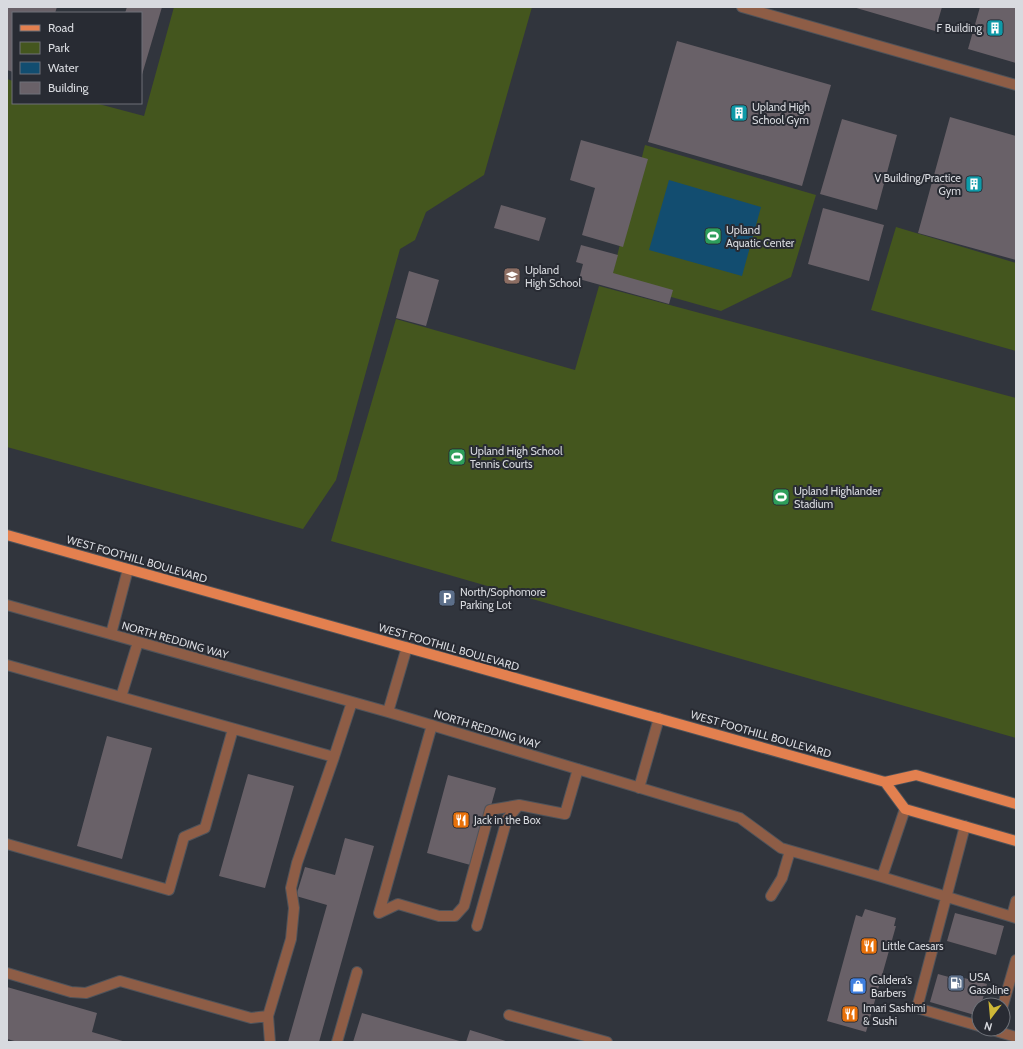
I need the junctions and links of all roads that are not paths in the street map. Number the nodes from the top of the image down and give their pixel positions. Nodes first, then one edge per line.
1 (742, 7) edge
2 (1016, 84) edge
3 (7, 535) edge
4 (128, 569) junction
5 (7, 605) edge
6 (110, 634) junction
7 (138, 642) junction
8 (407, 647) junction
9 (7, 665) edge
10 (121, 697) junction
11 (352, 702) junction
12 (388, 712) junction
13 (659, 718) junction
14 (432, 726) junction
15 (233, 729) junction
16 (334, 757) junction
17 (578, 769) junction
18 (885, 782) junction
19 (639, 788) junction
20 (1016, 804) edge
21 (519, 805) junction
22 (905, 809) junction
23 (965, 826) junction
24 (1016, 841) edge
25 (7, 844) edge
26 (790, 851) junction
27 (882, 877) junction
28 (947, 895) junction
29 (771, 896) dead end
30 (1016, 901) edge
31 (1014, 917) edge
32 (477, 926) dead end
33 (1016, 960) edge
34 (357, 972) dead end
35 (7, 973) edge
36 (1005, 997) edge
37 (509, 1014) dead end
38 (268, 1016) junction
39 (971, 1024) edge
40 (270, 1042) edge
41 (337, 1042) edge
42 (607, 1042) edge

1 - 2 lane
3 - 4 main road, WEST FOOTHILL BOULEVARD
4 - 6 lane
4 - 8 main road, WEST FOOTHILL BOULEVARD
5 - 6 lane, NORTH REDDING WAY
6 - 7 lane, NORTH REDDING WAY
7 - 10 lane
7 - 11 lane, NORTH REDDING WAY
8 - 12 lane
8 - 13 main road, WEST FOOTHILL BOULEVARD
9 - 10 lane
10 - 15 lane
11 - 12 lane, NORTH REDDING WAY
11 - 16 lane
12 - 14 lane, NORTH REDDING WAY
13 - 18 main road, WEST FOOTHILL BOULEVARD
13 - 19 lane
14 - 17 lane, NORTH REDDING WAY
14 - 21 lane
15 - 16 lane
15 - 25 lane
16 - 38 lane
17 - 19 lane, NORTH REDDING WAY
17 - 21 lane
18 - 20 main road, WEST FOOTHILL BOULEVARD
18 - 22 main road
19 - 26 lane, NORTH REDDING WAY
21 - 32 lane
22 - 23 main road
22 - 27 lane
23 - 24 main road
23 - 28 lane
26 - 27 lane, NORTH REDDING WAY
26 - 29 lane
27 - 28 lane, NORTH REDDING WAY
28 - 31 lane, NORTH REDDING WAY
28 - 39 lane
30 - 31 lane
33 - 36 lane
34 - 41 lane
35 - 38 lane
37 - 42 lane
38 - 40 lane

